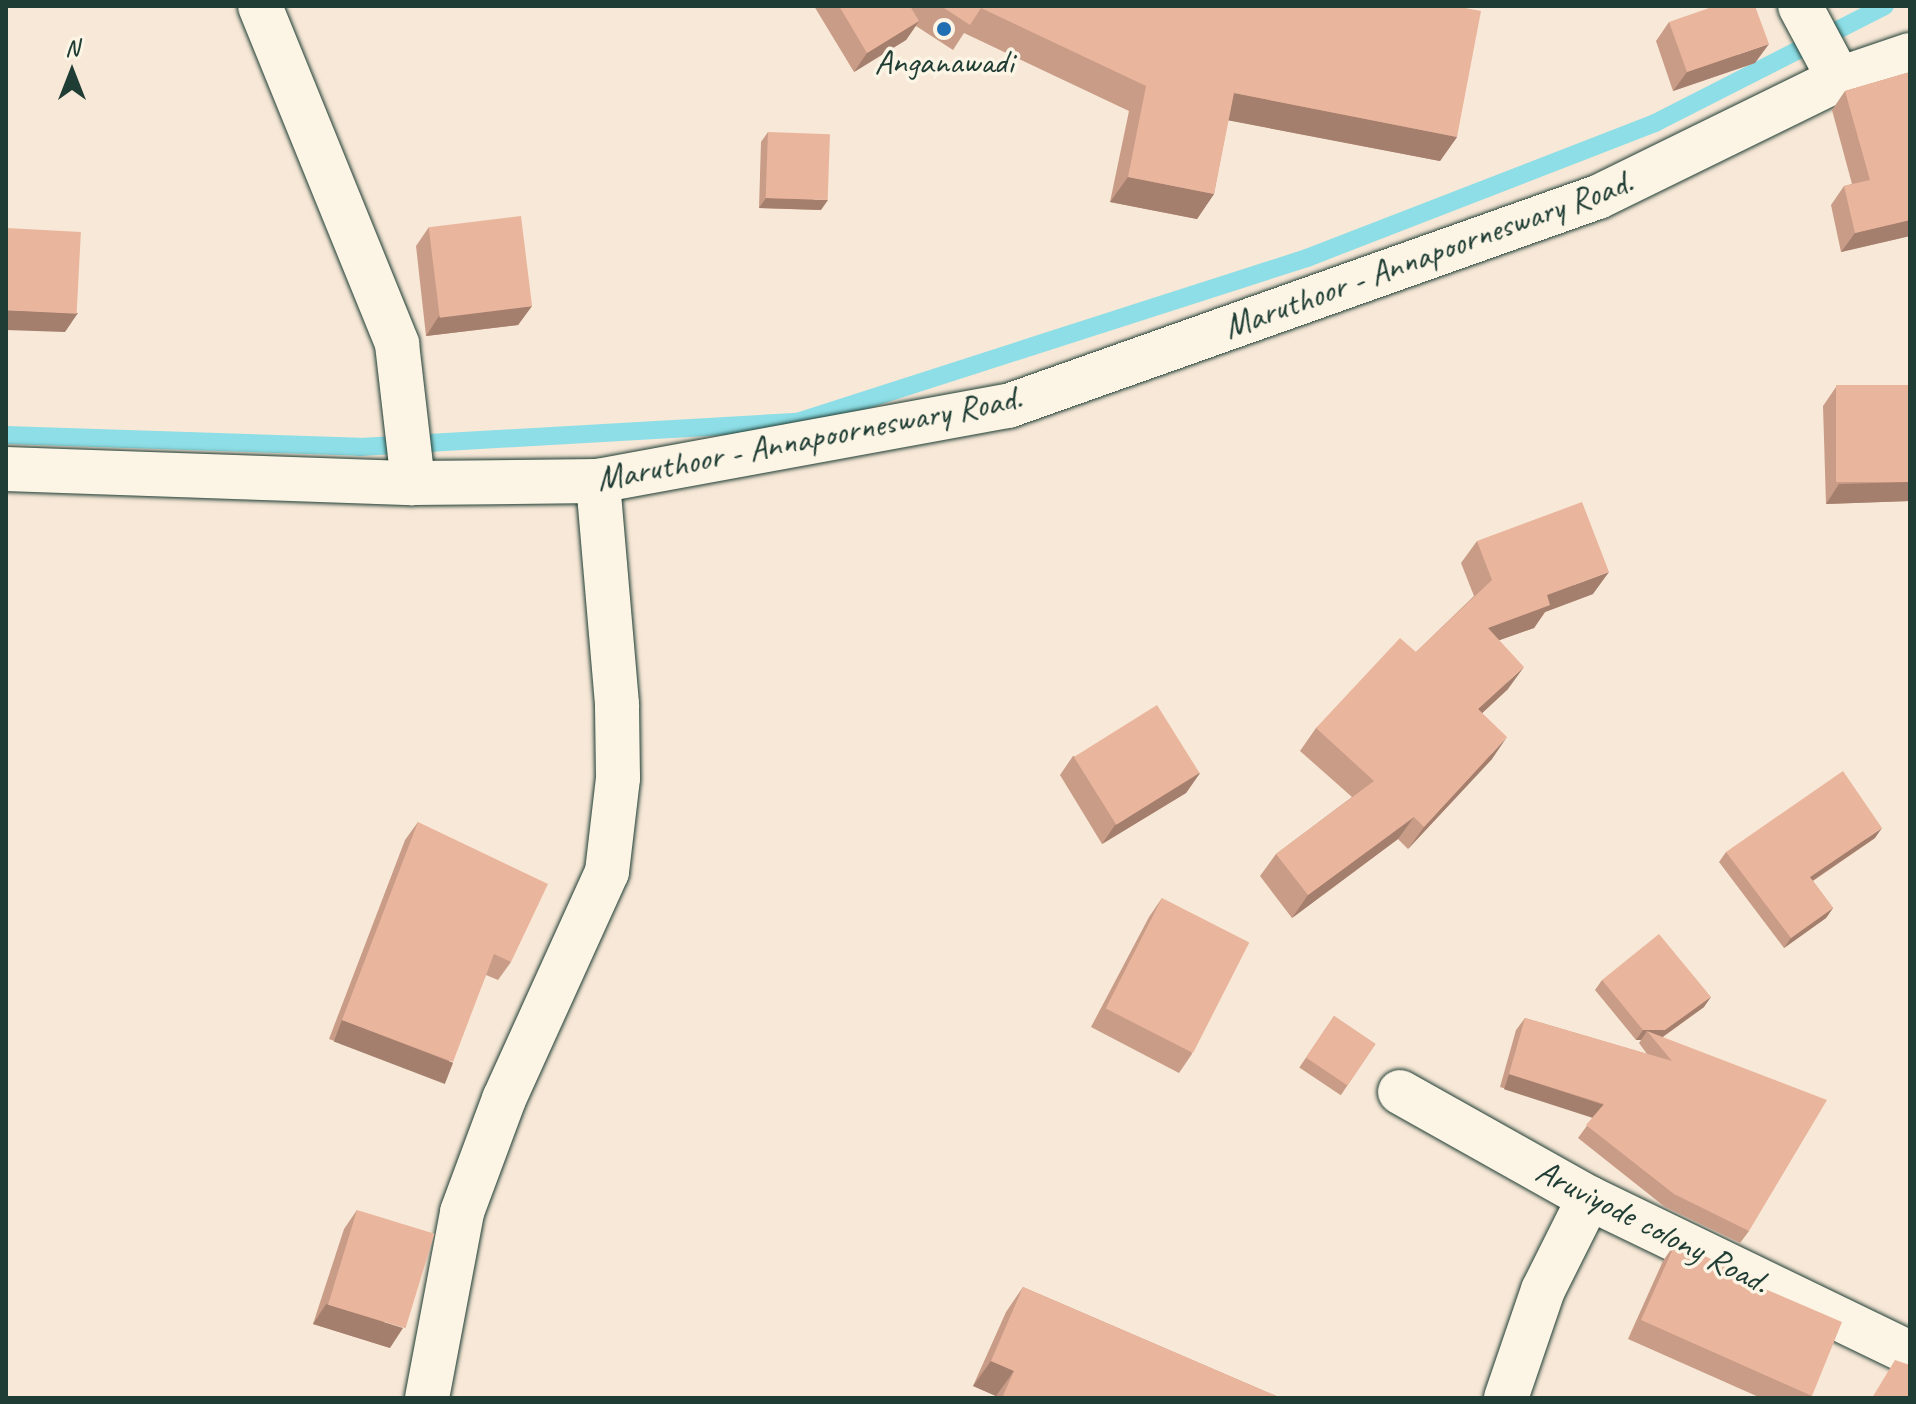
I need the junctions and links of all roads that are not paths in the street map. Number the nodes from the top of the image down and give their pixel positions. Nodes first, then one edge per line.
1 (260, 6) edge
2 (1800, 6) edge
3 (1910, 55) edge
4 (1839, 79) junction
5 (6, 469) edge
6 (598, 481) junction
7 (413, 483) junction
8 (1400, 1092) dead end
9 (1589, 1198) junction
10 (1910, 1353) edge
11 (427, 1398) edge
12 (1506, 1398) edge

1 - 7 street
2 - 4 street
3 - 4 street, Maruthoor - Annapoorneswary Road.
4 - 6 street, Maruthoor - Annapoorneswary Road.
5 - 7 street, Maruthoor - Annapoorneswary Road.
6 - 7 street, Maruthoor - Annapoorneswary Road.
6 - 11 street
8 - 9 street, Aruviyode colony Road.
9 - 10 street, Aruviyode colony Road.
9 - 12 street

